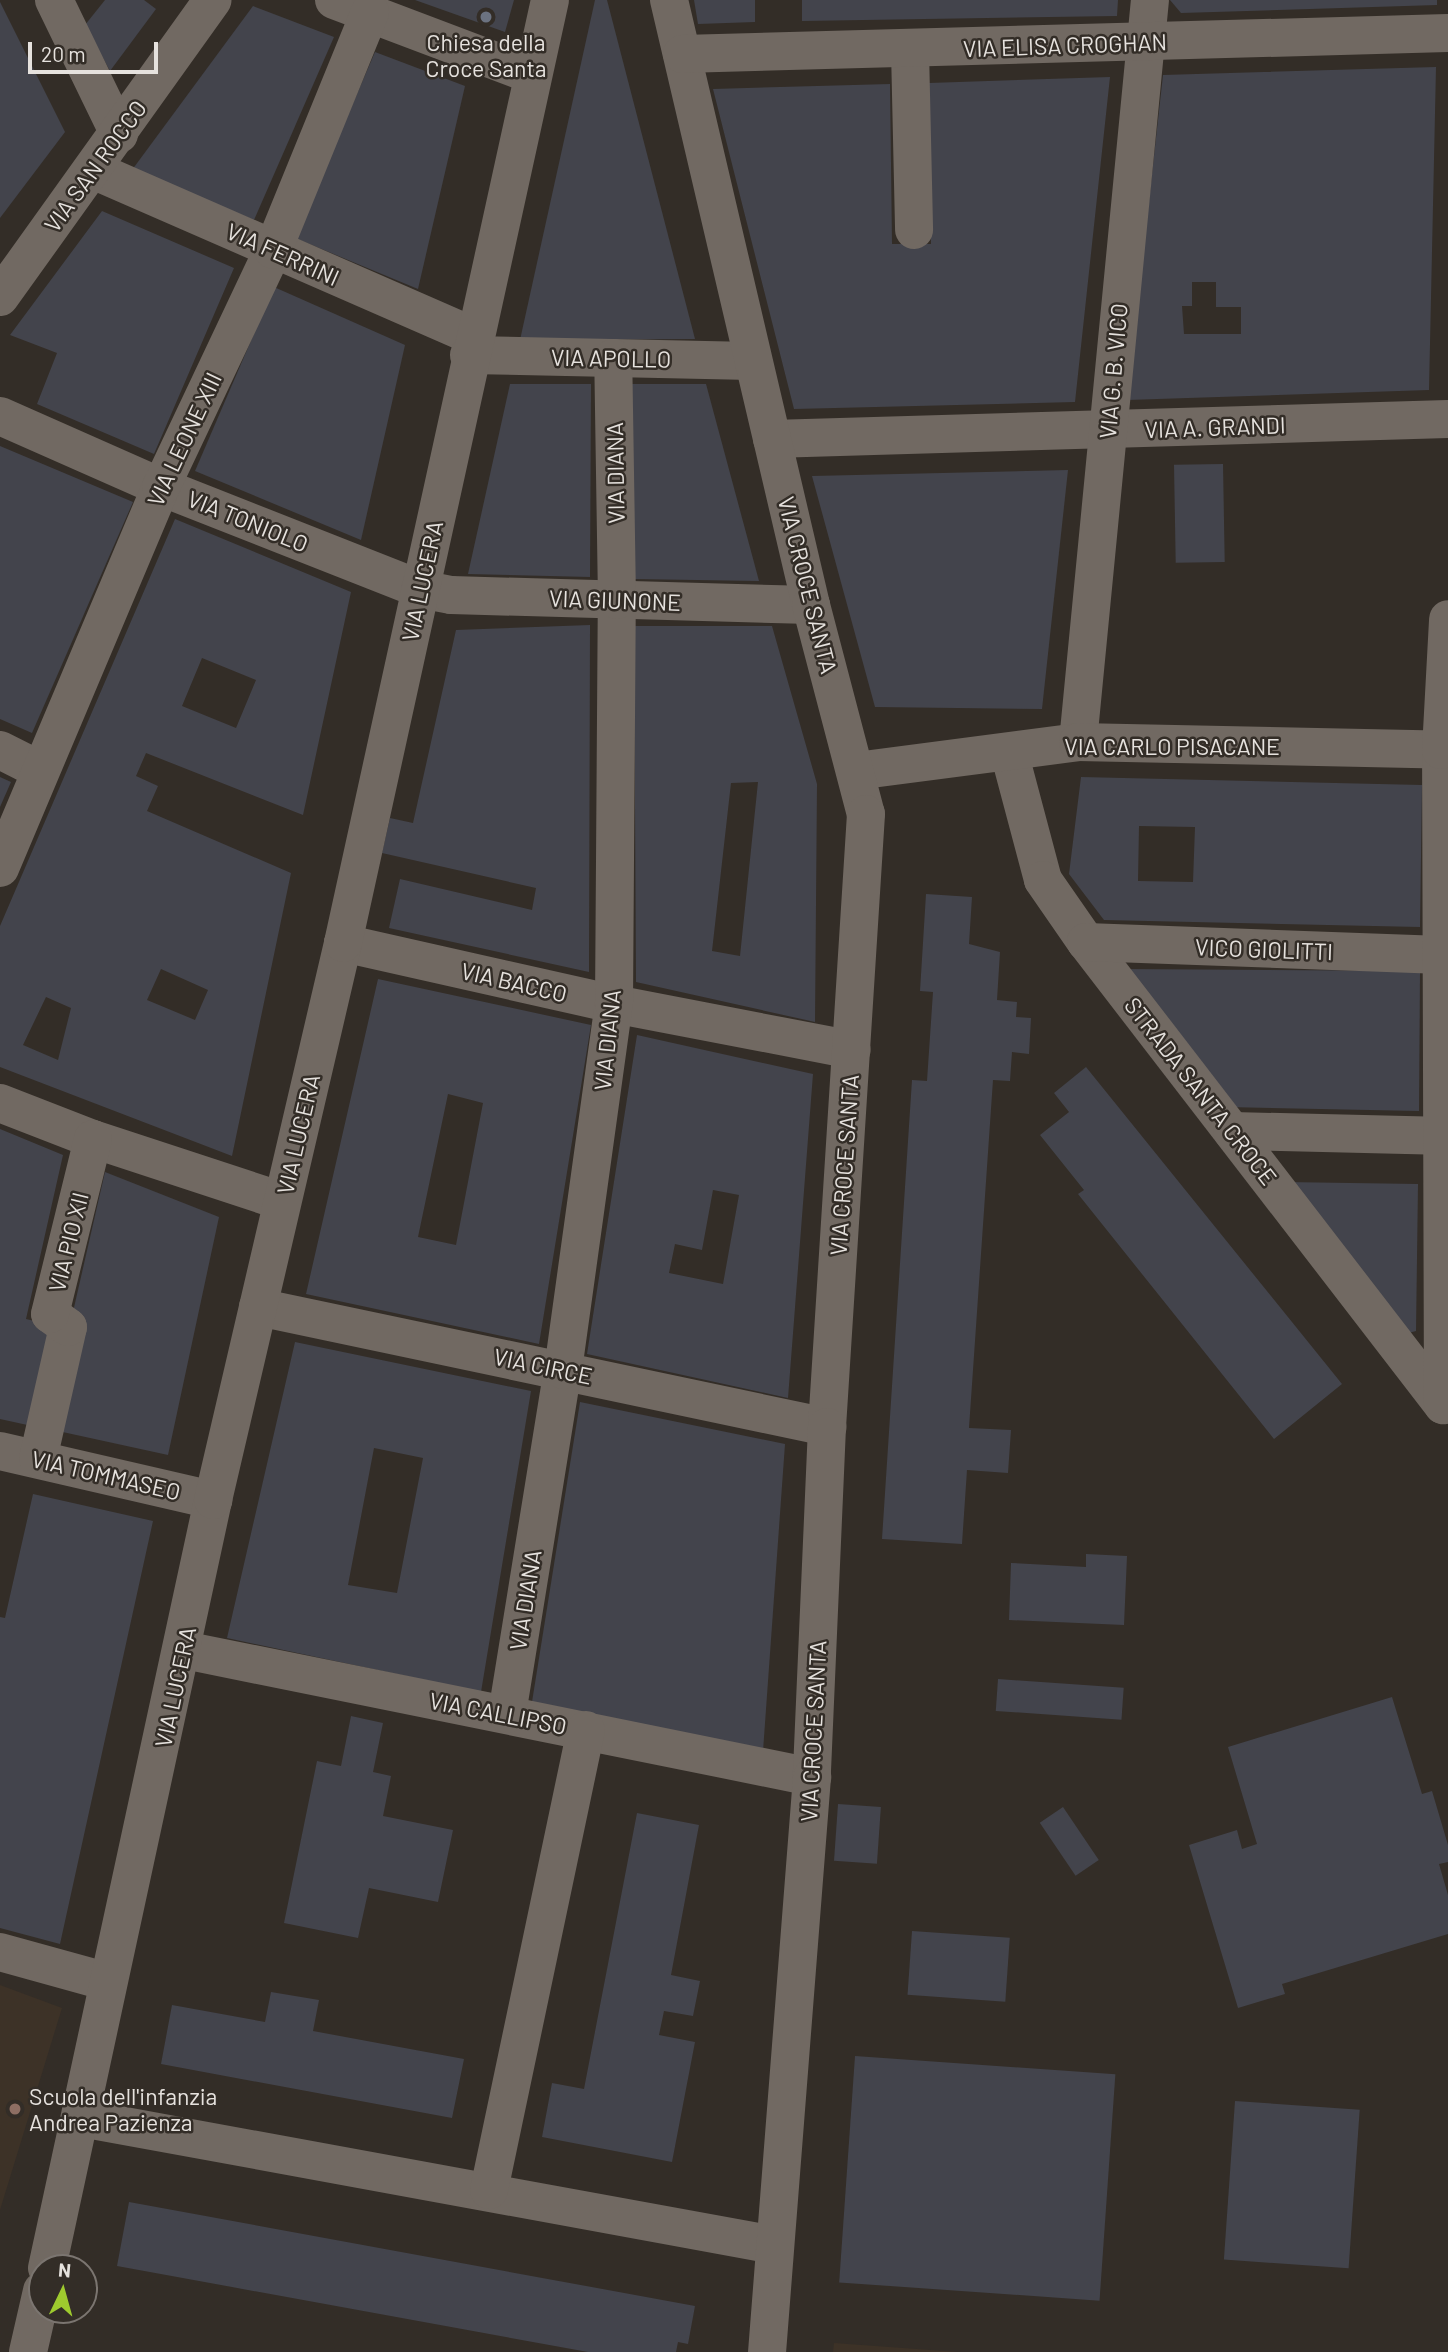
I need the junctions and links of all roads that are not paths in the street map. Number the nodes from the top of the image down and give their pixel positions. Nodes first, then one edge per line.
1 (54, 0) edge
2 (213, 0) edge
3 (334, 0) edge
4 (551, 0) edge
5 (669, 0) edge
6 (1150, 0) edge
7 (370, 12) junction
8 (1448, 33) edge
9 (1144, 43) junction
10 (910, 50) junction
11 (682, 54) junction
12 (532, 75) junction
13 (119, 134) junction
14 (93, 170) junction
15 (914, 230) dead end
16 (273, 250) junction
17 (0, 297) edge
18 (471, 346) junction
19 (613, 358) junction
20 (752, 361) junction
21 (0, 416) edge
22 (1448, 419) edge
23 (1107, 431) junction
24 (772, 439) junction
25 (161, 487) junction
26 (420, 589) junction
27 (617, 600) junction
28 (811, 605) junction
29 (1448, 619) edge
30 (1078, 742) junction
31 (0, 750) edge
32 (1445, 750) edge
33 (1009, 751) junction
34 (40, 770) junction
35 (856, 771) junction
36 (0, 868) edge
37 (1086, 942) junction
38 (342, 943) junction
39 (1442, 955) junction
40 (614, 1004) junction
41 (852, 1050) junction
42 (0, 1103) edge
43 (1232, 1131) junction
44 (1445, 1136) edge
45 (93, 1139) junction
46 (282, 1200) junction
47 (258, 1307) junction
48 (564, 1370) junction
49 (1446, 1405) edge
50 (827, 1427) junction
51 (0, 1451) edge
52 (38, 1459) junction
53 (213, 1500) junction
54 (184, 1650) junction
55 (507, 1714) junction
56 (586, 1730) junction
57 (812, 1777) junction
58 (0, 1952) edge
59 (108, 1982) junction
60 (81, 2118) junction
61 (489, 2190) junction
62 (774, 2245) junction
63 (50, 2254) edge
64 (34, 2324) edge
65 (28, 2352) edge
66 (767, 2352) edge

1 - 13 street
2 - 13 street, VIA SAN ROCCO
3 - 7 street
4 - 12 street, VIA LUCERA
5 - 11 street, VIA CROCE SANTA
6 - 9 street, VIA G. B. VICO
7 - 12 street
7 - 16 street, VIA LEONE XIII
8 - 9 street, VIA ELISA CROGHAN
9 - 10 street, VIA ELISA CROGHAN
9 - 23 street, VIA G. B. VICO
10 - 11 street, VIA ELISA CROGHAN
10 - 15 street
11 - 20 street, VIA CROCE SANTA
12 - 18 street, VIA LUCERA
13 - 14 street, VIA SAN ROCCO
14 - 16 street, VIA FERRINI
14 - 17 street, VIA SAN ROCCO
16 - 18 street, VIA FERRINI
16 - 25 street, VIA LEONE XIII
18 - 19 street, VIA APOLLO
18 - 26 street, VIA LUCERA
19 - 20 street, VIA APOLLO
19 - 27 street, VIA DIANA
20 - 24 street, VIA CROCE SANTA
21 - 25 street, VIA TONIOLO
22 - 23 street, VIA A. GRANDI
23 - 24 street, VIA A. GRANDI
23 - 30 street, VIA G. B. VICO
24 - 28 street, VIA CROCE SANTA
25 - 26 street, VIA TONIOLO
25 - 34 street, VIA LEONE XIII
26 - 27 street, VIA GIUNONE
26 - 38 street, VIA LUCERA
27 - 28 street, VIA GIUNONE
27 - 40 street, VIA DIANA
28 - 35 street, VIA CROCE SANTA
29 - 32 street
30 - 32 street, VIA CARLO PISACANE
30 - 33 street, VIA CARLO PISACANE
31 - 34 street
32 - 39 street
33 - 35 street, VIA CARLO PISACANE
33 - 37 street, STRADA SANTA CROCE
34 - 36 street, VIA LEONE XIII
35 - 41 street, VIA CROCE SANTA
37 - 39 street, VICO GIOLITTI
37 - 43 street, STRADA SANTA CROCE
38 - 40 street, VIA BACCO
38 - 46 street, VIA LUCERA
39 - 44 street
40 - 41 street, VIA BACCO
40 - 48 street, VIA DIANA
41 - 50 street, VIA CROCE SANTA
42 - 45 street
43 - 44 street
43 - 49 street, STRADA SANTA CROCE
44 - 49 street
45 - 46 street
45 - 52 street, VIA PIO XII
46 - 47 street, VIA LUCERA
47 - 48 street, VIA CIRCE
47 - 53 street, VIA LUCERA
48 - 50 street, VIA CIRCE
48 - 55 street, VIA DIANA
50 - 57 street, VIA CROCE SANTA
51 - 52 street, VIA TOMMASEO
52 - 53 street, VIA TOMMASEO
53 - 54 street, VIA LUCERA
54 - 55 street, VIA CALLIPSO
54 - 59 street, VIA LUCERA
55 - 56 street, VIA CALLIPSO
56 - 57 street, VIA CALLIPSO
56 - 61 street
57 - 62 street, VIA CROCE SANTA
58 - 59 street
59 - 60 street, VIA LUCERA
60 - 61 street
60 - 63 street, VIA LUCERA
61 - 62 street
62 - 66 street, VIA CROCE SANTA
64 - 65 street

